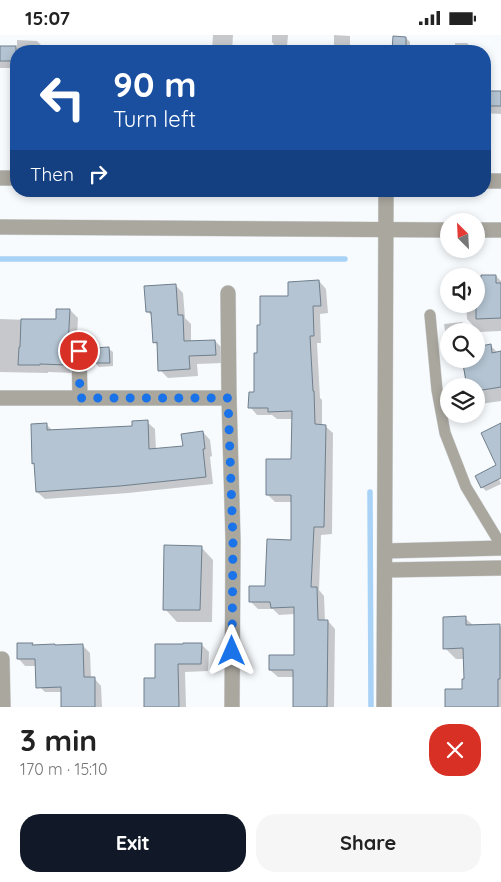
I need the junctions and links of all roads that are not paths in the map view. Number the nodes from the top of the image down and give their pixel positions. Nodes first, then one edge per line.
1 (386, 197) edge
2 (0, 227) edge
3 (387, 230) junction
4 (440, 230) edge
5 (485, 230) edge
6 (501, 230) edge
7 (228, 293) dead end
8 (430, 315) dead end
9 (79, 351) dead end
10 (0, 398) edge
11 (80, 398) junction
12 (228, 398) junction
13 (501, 546) edge
14 (385, 551) junction
15 (501, 568) edge
16 (385, 570) junction
17 (2, 659) dead end
18 (3, 707) edge
19 (232, 707) edge
20 (384, 707) edge

1 - 3 street
2 - 3 street
3 - 4 street
3 - 14 street
5 - 6 street
7 - 12 street
8 - 13 lane
9 - 11 street
10 - 11 street
11 - 12 street
12 - 19 street
13 - 14 street
14 - 16 street
15 - 16 street
16 - 20 street
17 - 18 street

